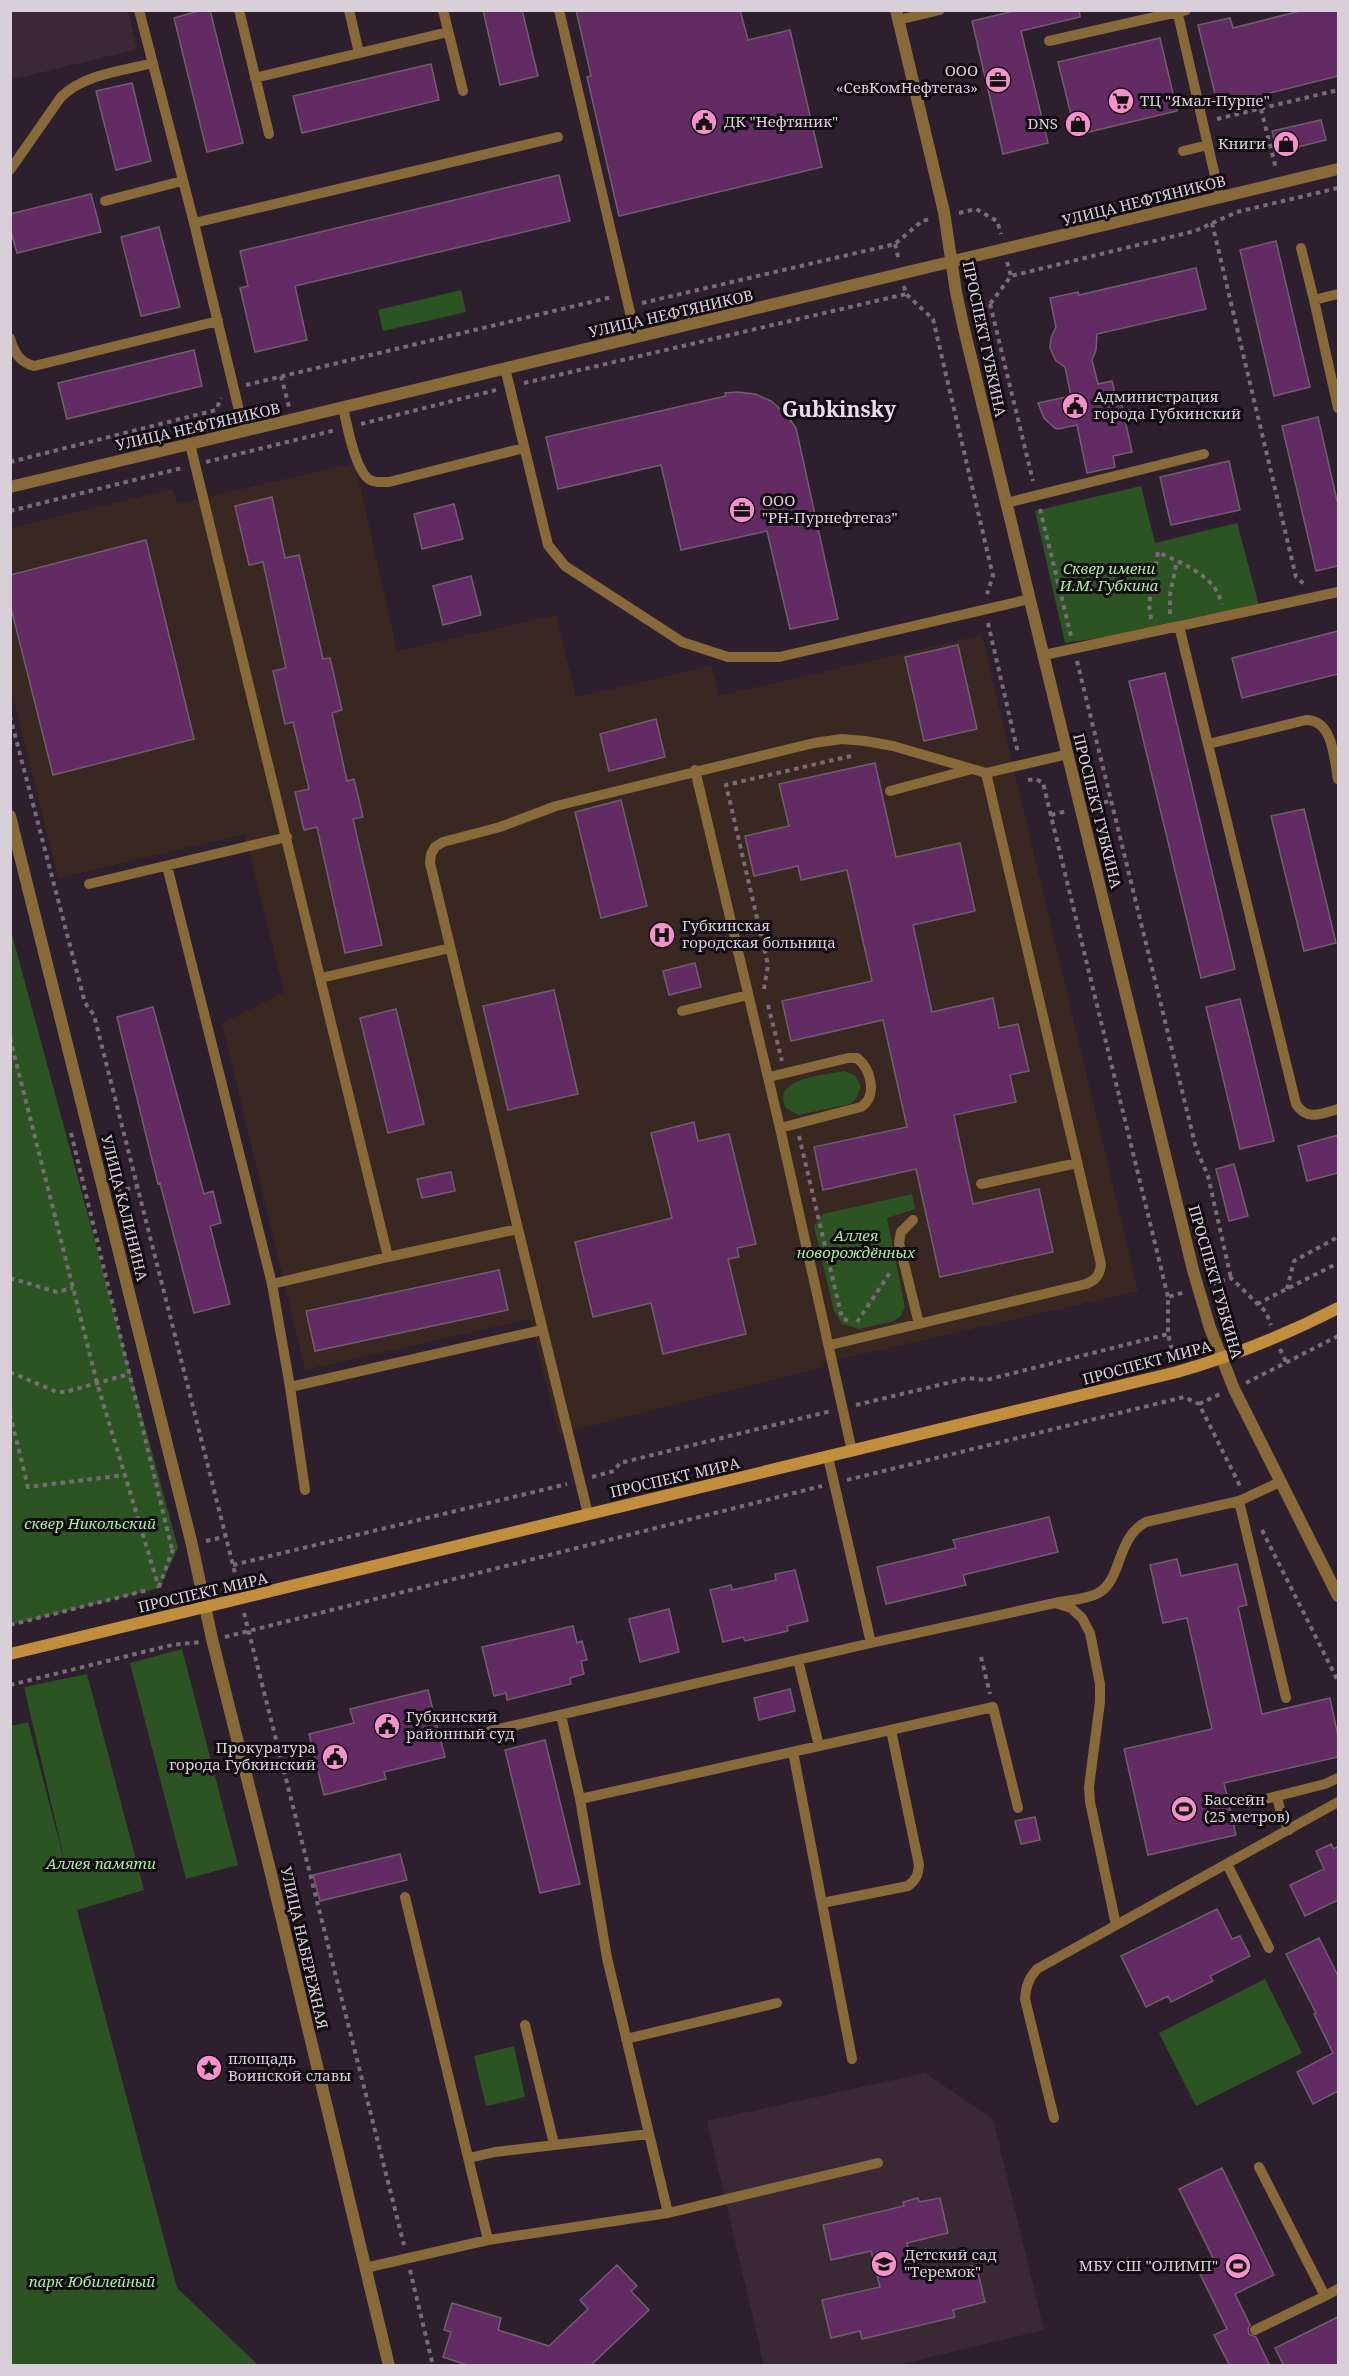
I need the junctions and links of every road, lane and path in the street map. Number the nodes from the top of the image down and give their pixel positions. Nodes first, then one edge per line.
1 (139, 10) edge
2 (239, 10) edge
3 (349, 10) edge
4 (443, 10) edge
5 (559, 10) edge
6 (940, 10) edge
7 (1180, 11) edge
8 (897, 15) edge
9 (448, 32) junction
10 (1049, 41) dead end
11 (359, 53) junction
12 (153, 63) junction
13 (255, 78) junction
14 (1338, 90) edge
15 (463, 91) dead end
16 (1261, 109) junction
17 (1203, 122) junction
18 (269, 135) dead end
19 (558, 137) dead end
20 (1208, 145) junction
21 (1183, 151) dead end
22 (1338, 169) edge
23 (10, 170) edge
24 (1276, 170) dead end
25 (182, 181) junction
26 (1338, 188) edge
27 (1220, 198) junction
28 (105, 201) dead end
29 (194, 223) junction
30 (1212, 224) junction
31 (895, 244) dead end
32 (1300, 248) dead end
33 (951, 263) junction
34 (1011, 276) dead end
35 (626, 294) junction
36 (1338, 294) edge
37 (1314, 300) junction
38 (990, 304) dead end
39 (636, 305) dead end
40 (218, 321) junction
41 (10, 338) edge
42 (636, 338) junction
43 (505, 368) junction
44 (234, 387) junction
45 (510, 387) junction
46 (343, 408) junction
47 (1338, 408) edge
48 (348, 427) junction
49 (244, 431) junction
50 (190, 444) junction
51 (524, 448) junction
52 (1204, 454) dead end
53 (10, 462) edge
54 (195, 465) junction
55 (10, 487) edge
56 (1036, 495) junction
57 (1006, 502) junction
58 (10, 511) edge
59 (1177, 561) junction
60 (1312, 585) dead end
61 (1338, 592) edge
62 (1030, 599) junction
63 (985, 610) junction
64 (1226, 616) junction
65 (1174, 627) junction
66 (1152, 632) junction
67 (1074, 648) junction
68 (1044, 655) junction
69 (10, 716) edge
70 (1208, 744) junction
71 (1068, 754) junction
72 (1021, 765) junction
73 (972, 769) junction
74 (695, 770) junction
75 (986, 773) junction
76 (1338, 778) edge
77 (890, 791) dead end
78 (10, 816) edge
79 (287, 837) junction
80 (167, 866) junction
81 (88, 884) dead end
82 (450, 948) junction
83 (321, 978) junction
84 (748, 995) junction
85 (682, 1011) dead end
86 (10, 1038) edge
87 (769, 1077) junction
88 (1338, 1109) edge
89 (70, 1128) dead end
90 (780, 1128) junction
91 (1077, 1163) junction
92 (981, 1184) dead end
93 (913, 1220) dead end
94 (518, 1229) junction
95 (1338, 1237) edge
96 (388, 1257) junction
97 (897, 1263) dead end
98 (1338, 1263) edge
99 (10, 1278) edge
100 (1232, 1278) dead end
101 (272, 1284) junction
102 (73, 1288) junction
103 (1286, 1289) junction
104 (1168, 1297) dead end
105 (1257, 1304) dead end
106 (1338, 1308) edge
107 (857, 1322) dead end
108 (919, 1324) junction
109 (542, 1330) junction
110 (1167, 1334) dead end
111 (1338, 1336) edge
112 (830, 1345) junction
113 (1221, 1359) junction
114 (10, 1372) edge
115 (130, 1374) junction
116 (1264, 1375) dead end
117 (97, 1383) junction
118 (290, 1388) junction
119 (843, 1408) junction
120 (10, 1414) edge
121 (852, 1451) junction
122 (828, 1457) junction
123 (125, 1475) junction
124 (580, 1480) junction
125 (1280, 1482) junction
126 (833, 1484) junction
127 (305, 1490) dead end
128 (1243, 1500) junction
129 (588, 1514) junction
130 (1262, 1528) dead end
131 (172, 1549) dead end
132 (159, 1588) dead end
133 (148, 1590) dead end
134 (1338, 1596) edge
135 (1055, 1603) junction
136 (206, 1607) junction
137 (10, 1625) edge
138 (871, 1643) junction
139 (172, 1645) dead end
140 (10, 1654) edge
141 (981, 1658) dead end
142 (798, 1660) junction
143 (1338, 1681) edge
144 (10, 1684) edge
145 (1286, 1698) dead end
146 (993, 1707) junction
147 (561, 1716) junction
148 (891, 1730) junction
149 (490, 1731) dead end
150 (819, 1746) junction
151 (793, 1752) junction
152 (1338, 1778) edge
153 (1277, 1796) junction
154 (580, 1799) junction
155 (1254, 1802) dead end
156 (1338, 1802) edge
157 (1018, 1808) dead end
158 (1289, 1830) junction
159 (1227, 1864) junction
160 (405, 1897) dead end
161 (822, 1903) junction
162 (1116, 1925) junction
163 (1269, 1948) dead end
164 (777, 2003) dead end
165 (525, 2025) dead end
166 (626, 2039) junction
167 (852, 2059) dead end
168 (1054, 2118) dead end
169 (649, 2134) junction
170 (554, 2144) junction
171 (469, 2158) junction
172 (878, 2163) dead end
173 (1259, 2167) dead end
174 (668, 2213) junction
175 (488, 2240) junction
176 (407, 2259) junction
177 (365, 2268) junction
178 (1338, 2289) edge
179 (1325, 2296) junction
180 (1255, 2330) dead end
181 (389, 2366) edge
182 (433, 2366) edge

1 - 12 lane
2 - 13 lane
3 - 11 lane
4 - 9 lane
5 - 35 lane
6 - 8 lane
7 - 10 lane
7 - 17 lane
8 - 33 street, ПРОСПЕКТ ГУБКИНА
9 - 11 lane
9 - 15 lane
11 - 13 lane
12 - 23 lane
12 - 25 lane
13 - 18 lane
14 - 16 path
16 - 17 path
16 - 24 path
17 - 20 lane
19 - 29 lane
20 - 21 lane
20 - 27 lane
22 - 27 street, УЛИЦА НЕФТЯНИКОВ
25 - 28 lane
25 - 29 lane
26 - 30 path
27 - 33 street, УЛИЦА НЕФТЯНИКОВ
29 - 40 lane
30 - 34 path
30 - 60 path
31 - 39 path
32 - 37 lane
33 - 42 street, УЛИЦА НЕФТЯНИКОВ
33 - 57 street, ПРОСПЕКТ ГУБКИНА
35 - 42 lane
35 - 44 path
36 - 37 lane
37 - 47 lane
38 - 56 path
40 - 41 lane
40 - 44 lane
42 - 43 street, УЛИЦА НЕФТЯНИКОВ
43 - 45 lane
43 - 46 street, УЛИЦА НЕФТЯНИКОВ
44 - 49 lane
44 - 53 path
45 - 48 path
45 - 51 lane
45 - 63 path
46 - 48 lane
46 - 49 street, УЛИЦА НЕФТЯНИКОВ
48 - 51 lane
48 - 54 path
49 - 50 street, УЛИЦА НЕФТЯНИКОВ
50 - 54 lane
50 - 55 street, УЛИЦА НЕФТЯНИКОВ
51 - 63 lane
52 - 56 lane
54 - 58 path
54 - 79 lane
56 - 57 lane
56 - 67 path
57 - 62 street, ПРОСПЕКТ ГУБКИНА
59 - 64 path
59 - 65 path
59 - 66 path
61 - 64 lane
62 - 63 lane
62 - 68 street, ПРОСПЕКТ ГУБКИНА
63 - 72 path
64 - 65 lane
65 - 66 lane
65 - 70 lane
66 - 67 lane
67 - 68 lane
67 - 100 path
68 - 71 street, ПРОСПЕКТ ГУБКИНА
69 - 124 path
70 - 76 lane
70 - 88 lane
71 - 72 lane
71 - 113 street, ПРОСПЕКТ ГУБКИНА
72 - 75 lane
72 - 104 path
73 - 74 lane
73 - 75 lane
73 - 77 lane
74 - 82 lane
74 - 84 lane
75 - 91 lane
78 - 136 street, УЛИЦА КАЛИНИНА
79 - 80 lane
79 - 83 lane
80 - 81 lane
80 - 101 lane
82 - 83 lane
82 - 94 lane
83 - 96 lane
84 - 85 lane
84 - 87 lane
86 - 102 path
87 - 90 lane
87 - 90 lane
89 - 115 path
90 - 112 lane
91 - 92 lane
91 - 108 lane
93 - 108 lane
94 - 96 lane
94 - 109 lane
95 - 103 path
96 - 101 lane
97 - 107 path
98 - 103 path
99 - 102 path
101 - 118 lane
102 - 117 path
103 - 105 path
106 - 113 main road, ПРОСПЕКТ МИРА
108 - 112 lane
109 - 118 lane
109 - 124 lane
110 - 119 path
111 - 116 path
112 - 119 lane
113 - 121 main road, ПРОСПЕКТ МИРА
113 - 125 street, ПРОСПЕКТ ГУБКИНА
114 - 117 path
115 - 117 path
115 - 131 path
117 - 123 path
118 - 127 lane
119 - 121 lane
119 - 124 path
120 - 123 path
121 - 122 main road, ПРОСПЕКТ МИРА
122 - 126 lane
122 - 129 main road, ПРОСПЕКТ МИРА
123 - 132 path
124 - 129 lane
125 - 128 lane
125 - 134 street, ПРОСПЕКТ ГУБКИНА
126 - 128 path
126 - 138 lane
126 - 176 path
128 - 135 lane
128 - 145 lane
129 - 136 main road, ПРОСПЕКТ МИРА
130 - 143 path
133 - 137 path
135 - 138 lane
135 - 162 lane
136 - 140 main road, ПРОСПЕКТ МИРА
136 - 177 street, УЛИЦА НАБЕРЕЖНАЯ
138 - 142 lane
139 - 144 path
141 - 146 path
142 - 147 lane
142 - 150 lane
146 - 148 lane
146 - 157 lane
147 - 149 lane
147 - 154 lane
148 - 150 lane
148 - 161 lane
150 - 151 lane
151 - 154 lane
151 - 161 lane
152 - 153 lane
153 - 155 lane
153 - 158 lane
154 - 166 lane
156 - 158 lane
158 - 159 lane
159 - 162 lane
159 - 163 lane
160 - 171 lane
161 - 167 lane
162 - 168 lane
164 - 166 lane
165 - 170 lane
166 - 169 lane
169 - 170 lane
169 - 174 lane
170 - 171 lane
171 - 175 lane
172 - 174 lane
173 - 179 lane
174 - 175 lane
175 - 176 lane
176 - 177 lane
176 - 182 path
177 - 181 street, УЛИЦА НАБЕРЕЖНАЯ
178 - 179 lane
179 - 180 lane

